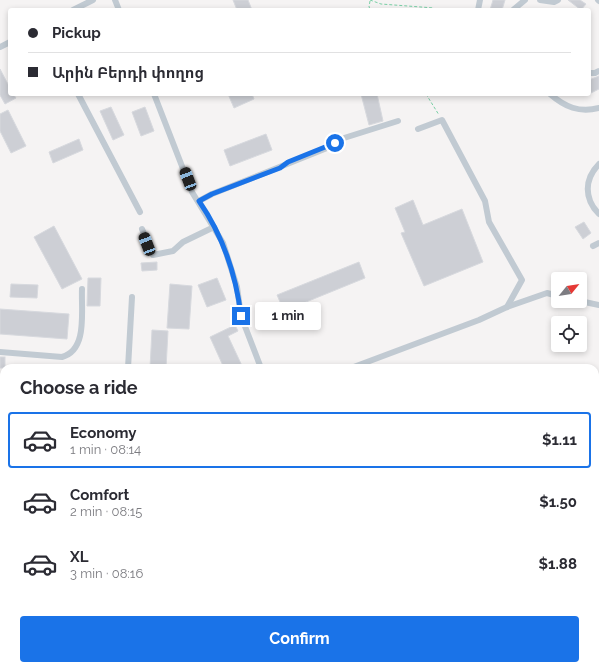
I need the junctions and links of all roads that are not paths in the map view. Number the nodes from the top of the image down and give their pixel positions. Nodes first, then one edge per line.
1 (93, 0) edge
2 (526, 0) edge
3 (540, 0) edge
4 (558, 0) edge
5 (77, 8) edge
6 (516, 8) edge
7 (79, 96) edge
8 (155, 96) edge
9 (552, 96) edge
10 (599, 108) edge
11 (398, 121) dead end
12 (418, 129) dead end
13 (599, 164) edge
14 (199, 201) junction
15 (140, 212) dead end
16 (599, 214) edge
17 (214, 227) junction
18 (142, 229) dead end
19 (82, 289) dead end
20 (551, 295) edge
21 (132, 297) dead end
22 (587, 302) edge
23 (599, 305) edge
24 (507, 307) junction
25 (0, 352) edge
26 (128, 364) edge
27 (259, 364) edge
28 (362, 364) edge
29 (295, 670) edge
30 (352, 670) edge

1 - 5 street
2 - 6 street
3 - 4 street
7 - 15 street
8 - 14 street
9 - 10 street
11 - 14 street
12 - 24 street
13 - 16 street
14 - 17 street
17 - 18 street
17 - 27 street
19 - 25 street
20 - 24 street
21 - 26 street
22 - 23 street
24 - 28 street
29 - 30 street

